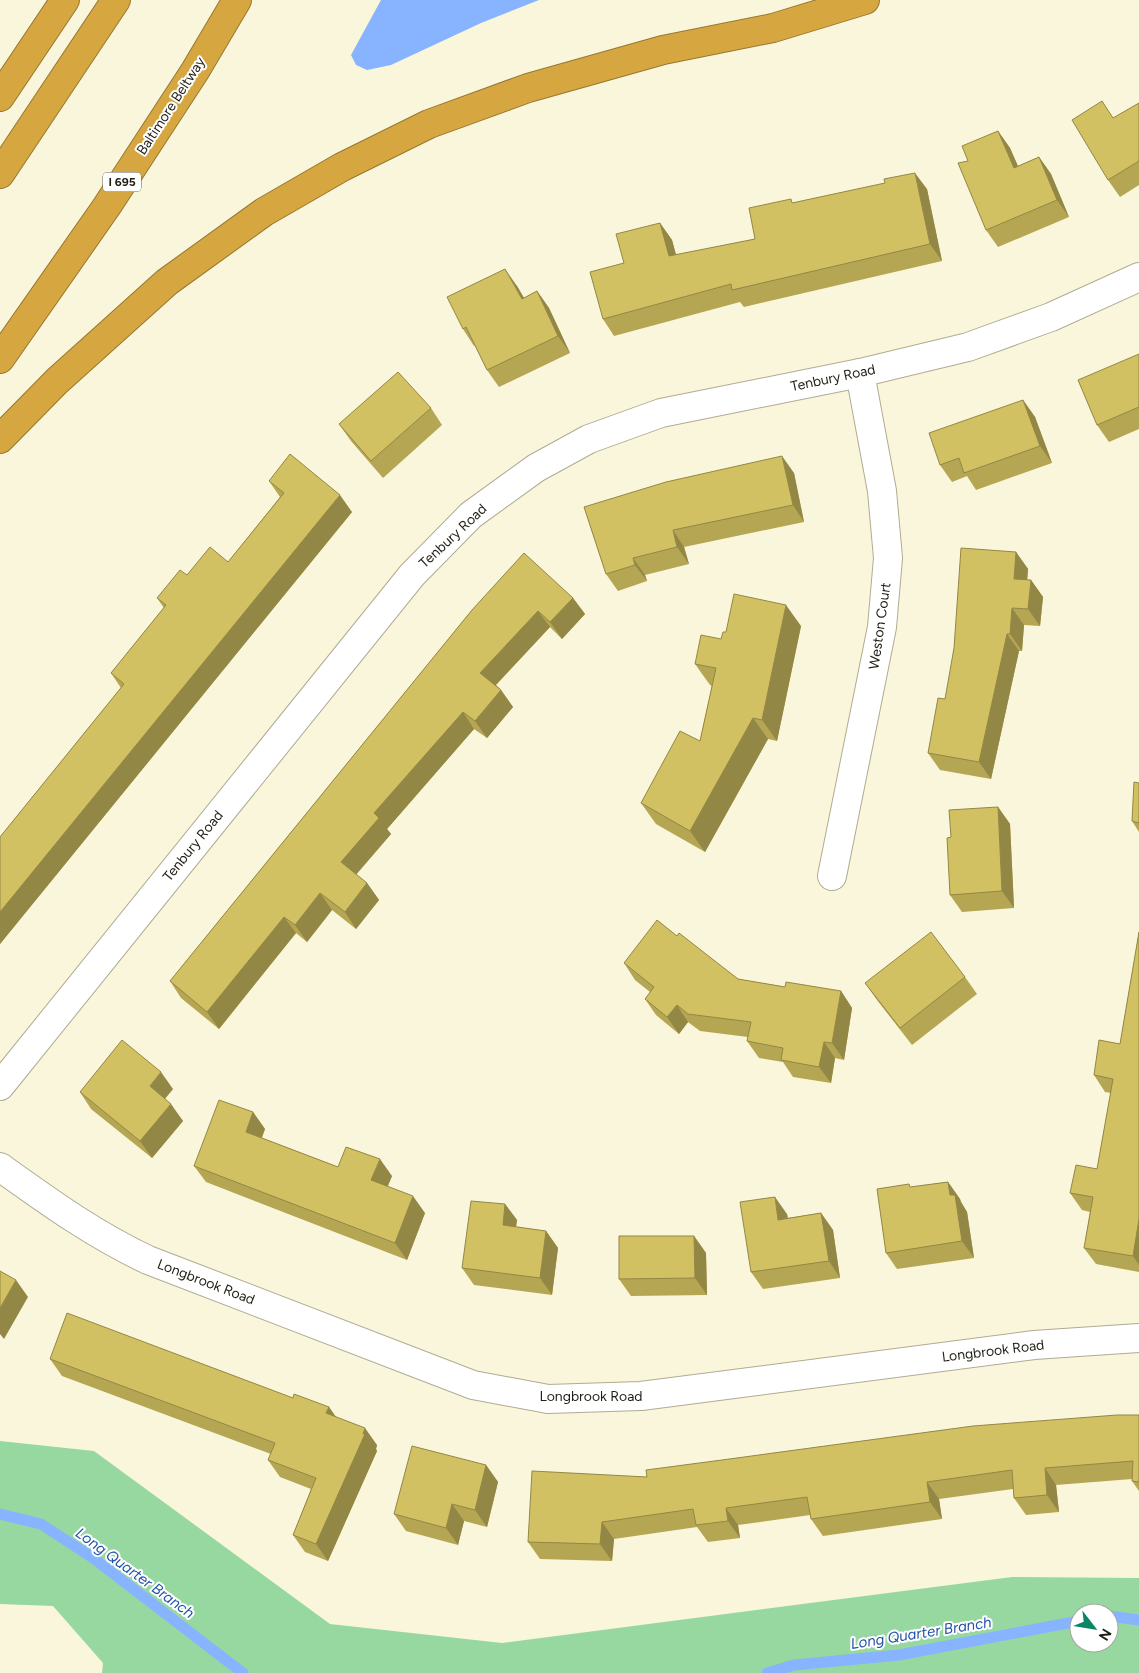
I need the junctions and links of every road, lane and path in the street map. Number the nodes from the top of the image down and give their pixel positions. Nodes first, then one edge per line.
1 (65, 0) edge
2 (116, 0) edge
3 (237, 0) edge
4 (865, 0) edge
5 (0, 97) edge
6 (0, 174) edge
7 (1139, 277) edge
8 (0, 359) edge
9 (860, 373) junction
10 (0, 439) edge
11 (832, 876) dead end
12 (0, 1086) edge
13 (0, 1167) edge
14 (1139, 1338) edge

1 - 5 highway
2 - 6 highway
3 - 8 highway, Baltimore Beltway / I 695
4 - 10 highway
7 - 9 street, Tenbury Road
9 - 11 street, Weston Court
9 - 12 street, Tenbury Road
13 - 14 street, Longbrook Road

